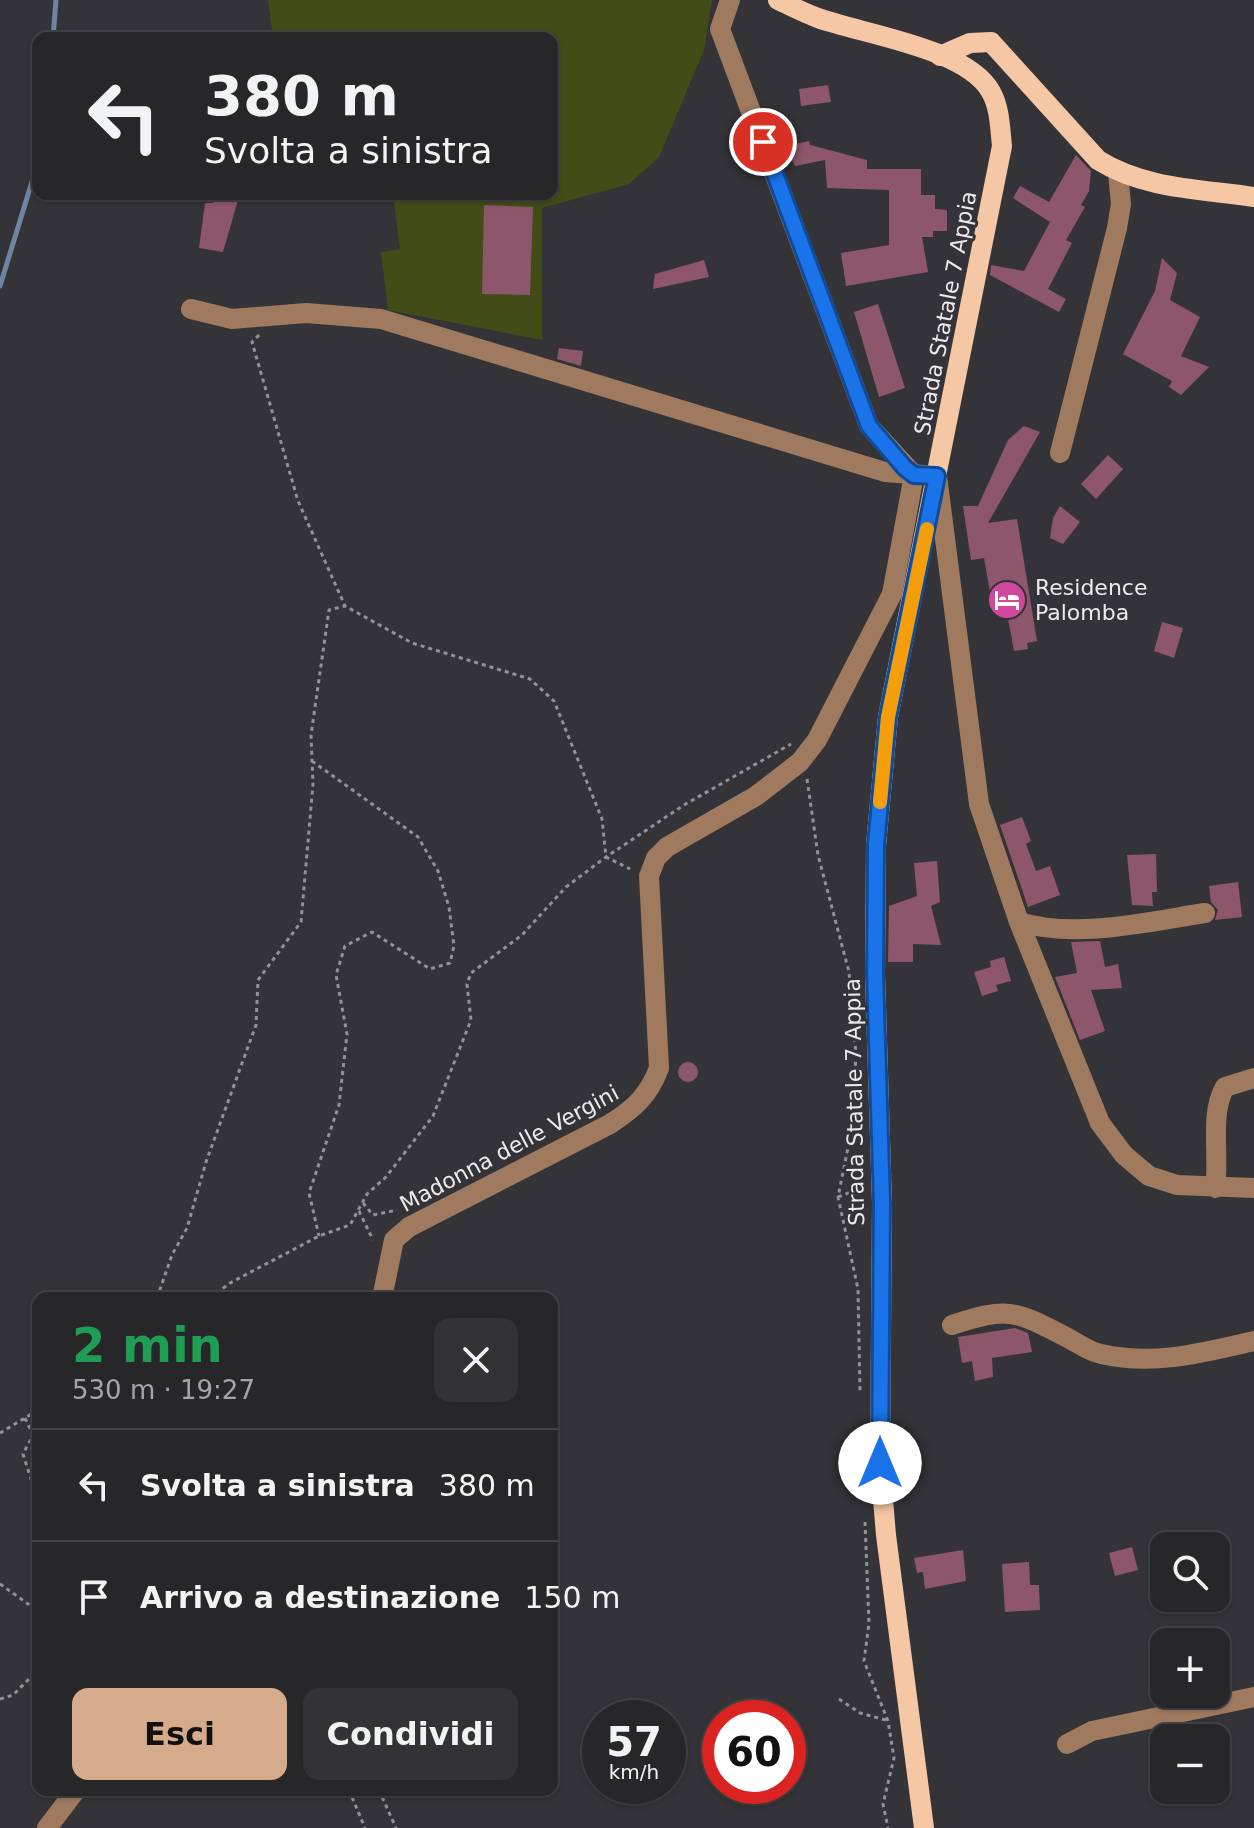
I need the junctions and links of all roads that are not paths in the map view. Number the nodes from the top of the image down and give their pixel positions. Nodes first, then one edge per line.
1 (730, 0) edge
2 (778, 0) edge
3 (940, 56) junction
4 (1118, 173) junction
5 (1254, 197) edge
6 (191, 309) dead end
7 (1060, 453) dead end
8 (914, 475) junction
9 (937, 476) junction
10 (1205, 913) dead end
11 (1019, 922) junction
12 (1254, 1078) edge
13 (1215, 1188) junction
14 (1254, 1188) edge
15 (383, 1292) edge
16 (952, 1325) dead end
17 (1254, 1341) edge
18 (1254, 1697) edge
19 (1067, 1744) dead end
20 (71, 1796) edge
21 (47, 1828) edge
22 (924, 1828) edge

1 - 8 street
2 - 3 main road, Strada Statale 7 Appia
3 - 4 main road
3 - 9 main road, Strada Statale 7 Appia
4 - 5 main road
4 - 7 street
6 - 8 street
8 - 9 street
8 - 15 street, Madonna delle Vergini
9 - 11 street
9 - 22 main road, Strada Statale 7 Appia
10 - 11 street
11 - 13 street
12 - 13 street
13 - 14 street
16 - 17 street
18 - 19 street
20 - 21 street

